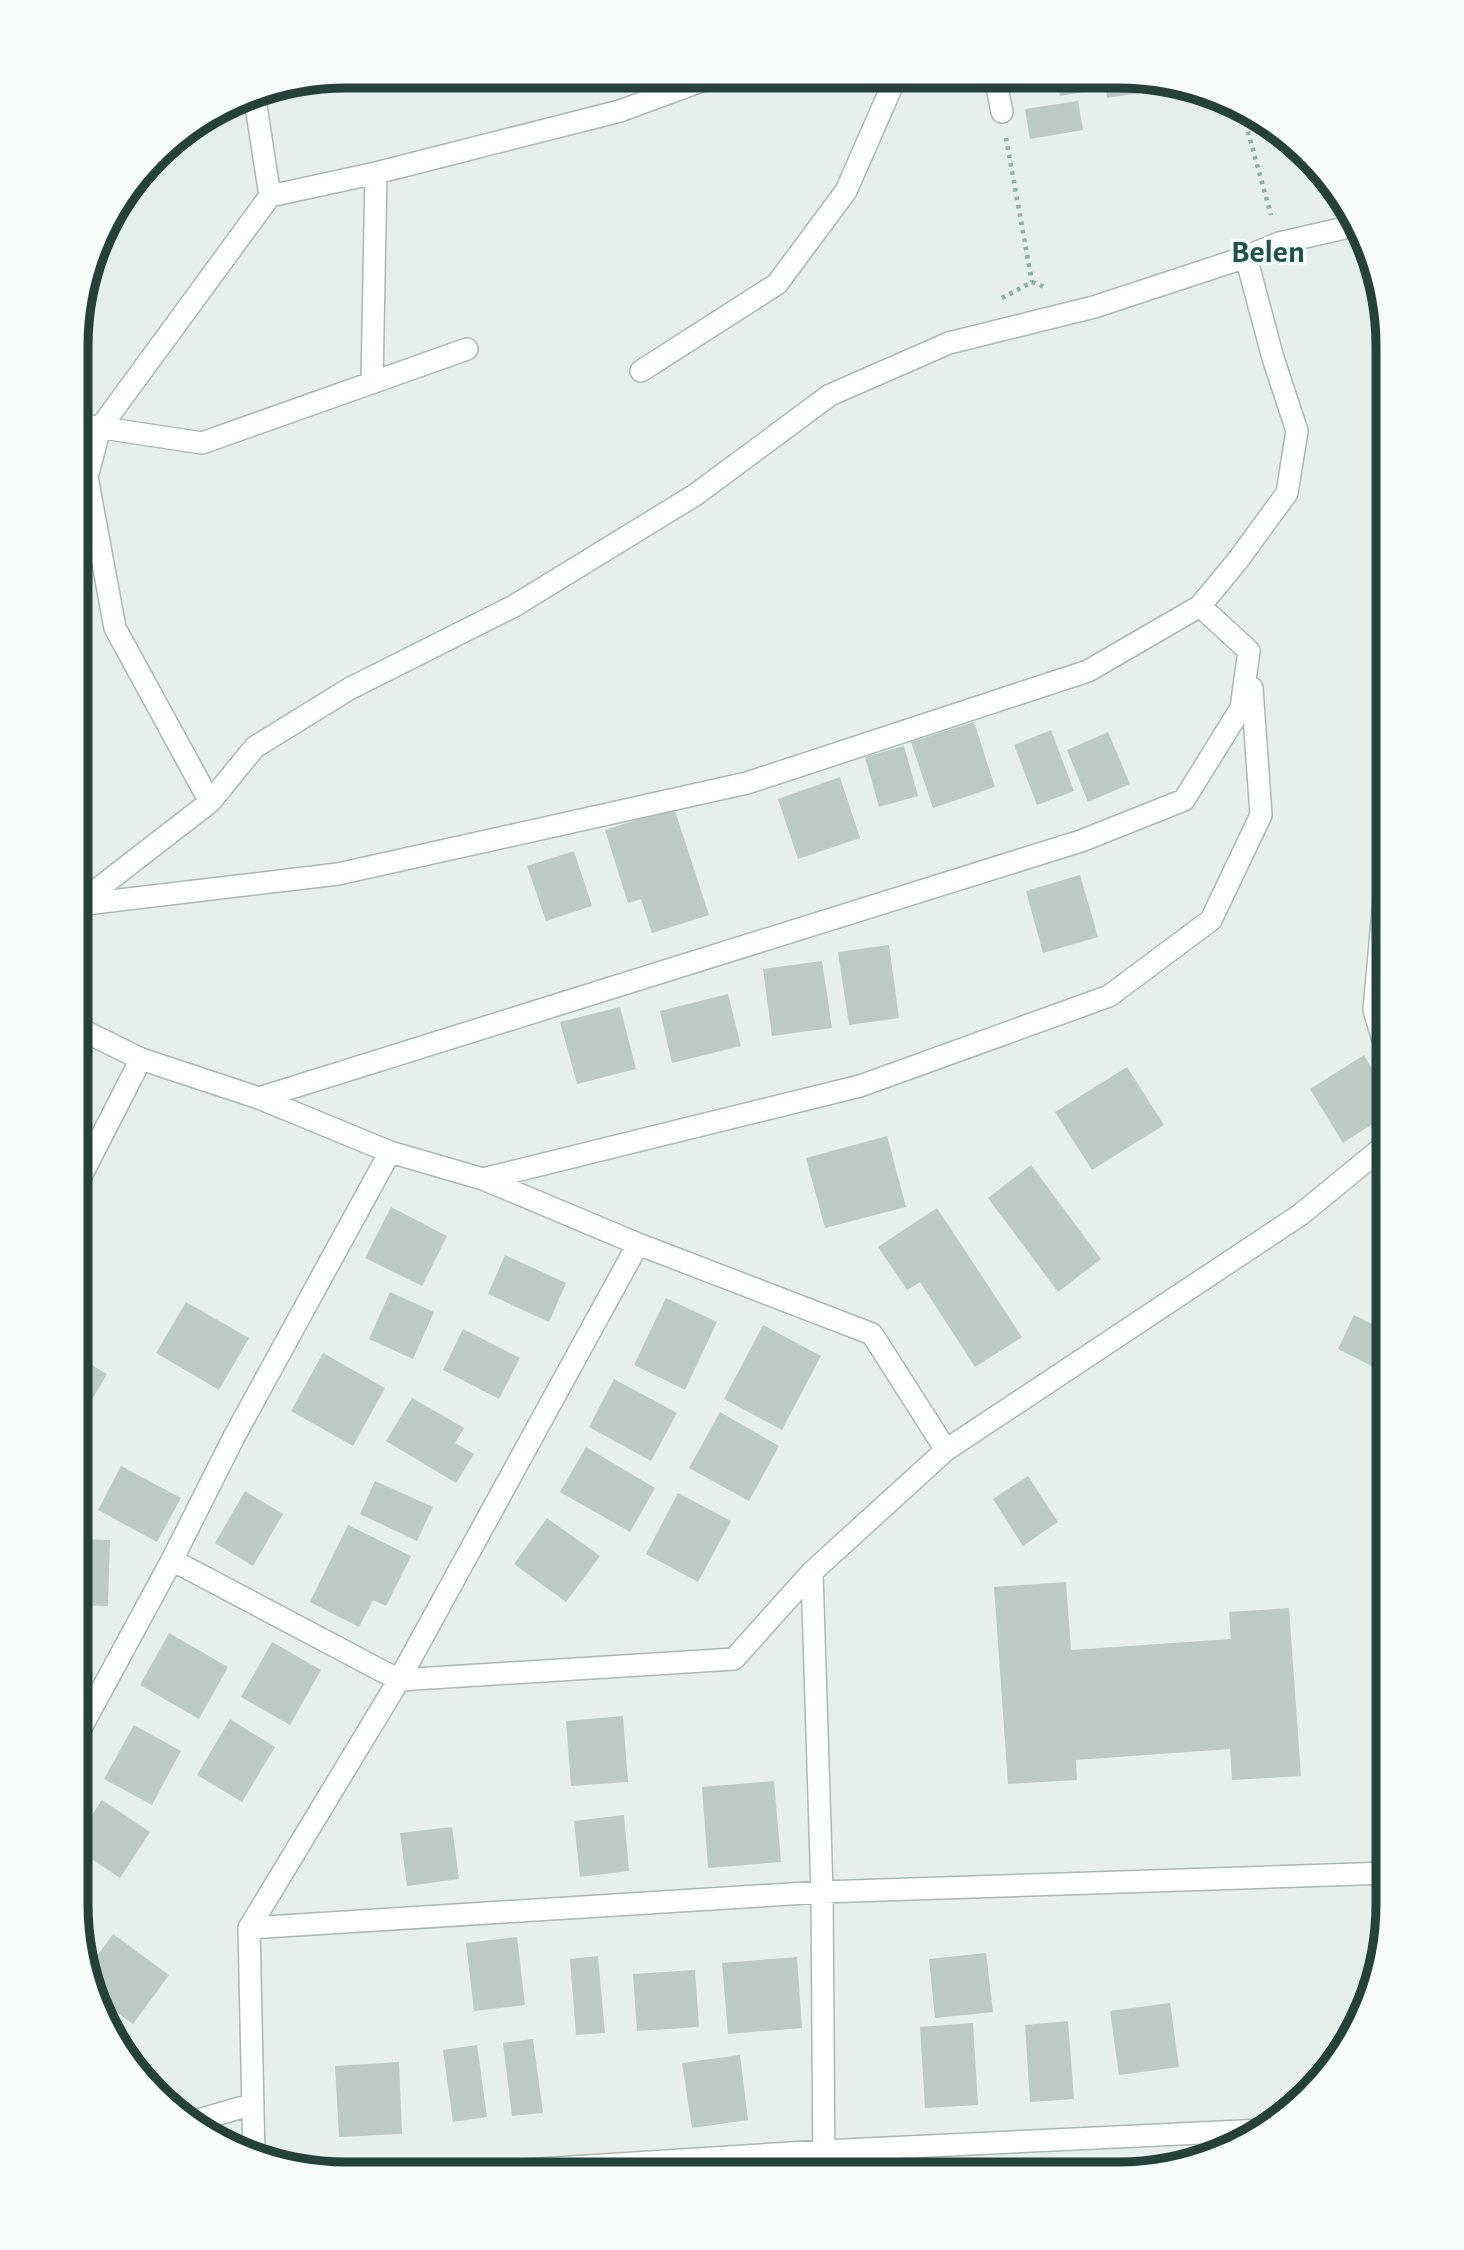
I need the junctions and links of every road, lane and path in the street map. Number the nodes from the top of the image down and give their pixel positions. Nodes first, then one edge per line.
1 (682, 88) edge
2 (891, 88) edge
3 (997, 88) edge
4 (256, 104) edge
5 (1002, 112) joint
6 (1245, 120) edge
7 (376, 173) junction
8 (271, 196) junction
9 (1348, 227) edge
10 (1279, 243) junction
11 (1247, 257) junction
12 (1032, 282) dead end
13 (467, 349) dead end
14 (641, 371) dead end
15 (372, 382) junction
16 (88, 426) edge
17 (100, 428) junction
18 (88, 473) edge
19 (88, 482) edge
20 (1200, 606) junction
21 (1249, 651) junction
22 (210, 802) junction
23 (88, 896) edge
24 (88, 904) edge
25 (1376, 988) edge
26 (1376, 1017) edge
27 (88, 1033) edge
28 (141, 1059) junction
29 (259, 1098) junction
30 (390, 1152) junction
31 (1376, 1153) edge
32 (88, 1163) edge
33 (483, 1179) junction
34 (638, 1244) junction
35 (946, 1450) junction
36 (172, 1560) junction
37 (812, 1572) junction
38 (399, 1680) junction
39 (88, 1715) edge
40 (1376, 1873) edge
41 (821, 1892) junction
42 (249, 1928) junction
43 (253, 2104) junction
44 (202, 2119) edge
45 (1242, 2131) edge
46 (254, 2146) edge
47 (823, 2151) junction
48 (650, 2162) edge
49 (823, 2162) edge

1 - 7 street
2 - 14 street
3 - 5 street
4 - 8 street
5 - 12 path
6 - 10 path
7 - 8 street
7 - 15 street
8 - 17 street
9 - 10 street
10 - 11 street
11 - 20 street
11 - 22 street
13 - 15 street
15 - 17 street
16 - 17 street
17 - 18 street
19 - 22 street
20 - 21 street
20 - 24 street
21 - 29 street
21 - 33 street
22 - 23 street
25 - 26 street
27 - 28 street
28 - 29 street
28 - 32 street
29 - 30 street
30 - 33 street
30 - 36 street
31 - 35 street
33 - 34 street
34 - 35 street
34 - 38 street
35 - 37 street
36 - 38 street
36 - 39 street
37 - 38 street
37 - 41 street
38 - 42 street
40 - 41 street
41 - 42 street
41 - 47 street
42 - 43 street
43 - 44 street
43 - 46 street
45 - 47 street
47 - 48 street
47 - 49 street

